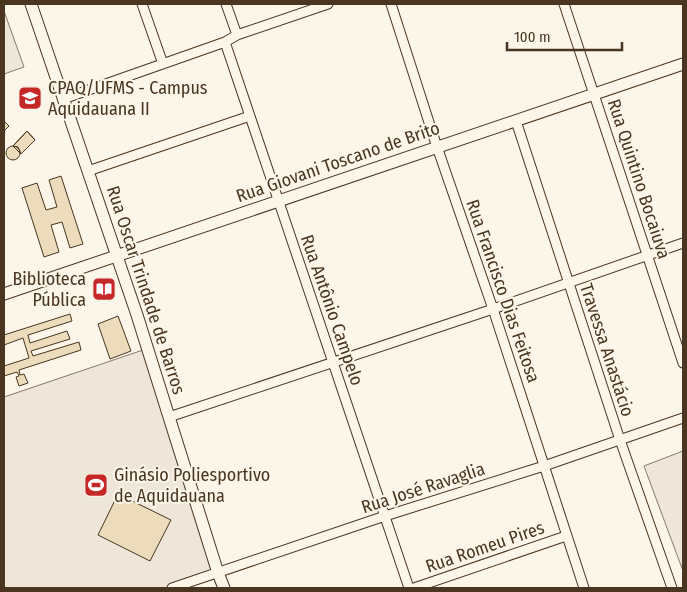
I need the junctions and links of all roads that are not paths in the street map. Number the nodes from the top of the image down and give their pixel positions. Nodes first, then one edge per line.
1 (31, 4) edge
2 (142, 4) edge
3 (226, 4) edge
4 (328, 4) edge
5 (391, 4) edge
6 (564, 4) edge
7 (236, 35) junction
8 (225, 42) junction
9 (163, 64) junction
10 (683, 64) edge
11 (594, 94) junction
12 (63, 99) junction
13 (250, 116) junction
14 (516, 121) junction
15 (437, 148) junction
16 (88, 171) junction
17 (278, 200) junction
18 (683, 243) edge
19 (647, 255) junction
20 (117, 256) junction
21 (568, 283) junction
22 (4, 294) edge
23 (493, 309) junction
24 (333, 362) junction
25 (683, 364) edge
26 (169, 417) junction
27 (683, 418) edge
28 (620, 440) junction
29 (544, 466) junction
30 (385, 516) junction
31 (566, 536) junction
32 (218, 573) junction
33 (172, 588) edge
34 (224, 588) edge
35 (409, 588) edge
36 (414, 588) edge
37 (584, 588) edge
38 (672, 588) edge

1 - 12 main road, Rua Oscar Trindade de Barros
2 - 9 street
3 - 7 street
4 - 7 street
5 - 15 street, Rua Francisco Dias Feitosa
6 - 11 street, Rua Quintino Bocaiuva
7 - 8 street
8 - 9 street
8 - 13 street, Rua Antônio Campelo
9 - 12 street
10 - 11 main road, Rua Giovani Toscano de Brito
11 - 14 main road, Rua Giovani Toscano de Brito
11 - 19 street, Rua Quintino Bocaiuva
12 - 16 main road, Rua Oscar Trindade de Barros
13 - 16 street
13 - 17 street, Rua Antônio Campelo
14 - 15 main road, Rua Giovani Toscano de Brito
14 - 21 street, Travessa Anastácio
15 - 17 main road, Rua Giovani Toscano de Brito
15 - 23 street, Rua Francisco Dias Feitosa
16 - 20 main road, Rua Oscar Trindade de Barros
17 - 20 main road, Rua Giovani Toscano de Brito
17 - 24 street, Rua Antônio Campelo
18 - 19 street
19 - 21 street
19 - 25 street, Rua Quintino Bocaiuva
20 - 22 main road, Rua Giovani Toscano de Brito
20 - 26 main road, Rua Oscar Trindade de Barros
21 - 23 street
21 - 28 street, Travessa Anastácio
23 - 24 street
23 - 29 street, Rua Francisco Dias Feitosa
24 - 26 street
24 - 30 street, Rua Antônio Campelo
26 - 32 main road, Rua Oscar Trindade de Barros
27 - 28 street, Rua José Ravaglia
28 - 29 street, Rua José Ravaglia
28 - 38 street, Travessa Anastácio
29 - 30 street, Rua José Ravaglia
29 - 31 street, Rua Francisco Dias Feitosa
30 - 32 street, Rua José Ravaglia
30 - 35 street, Rua Antônio Campelo
31 - 36 street, Rua Romeu Pires
31 - 37 street, Rua Francisco Dias Feitosa
32 - 33 street, Rua José Ravaglia
32 - 34 main road, Rua Oscar Trindade de Barros

